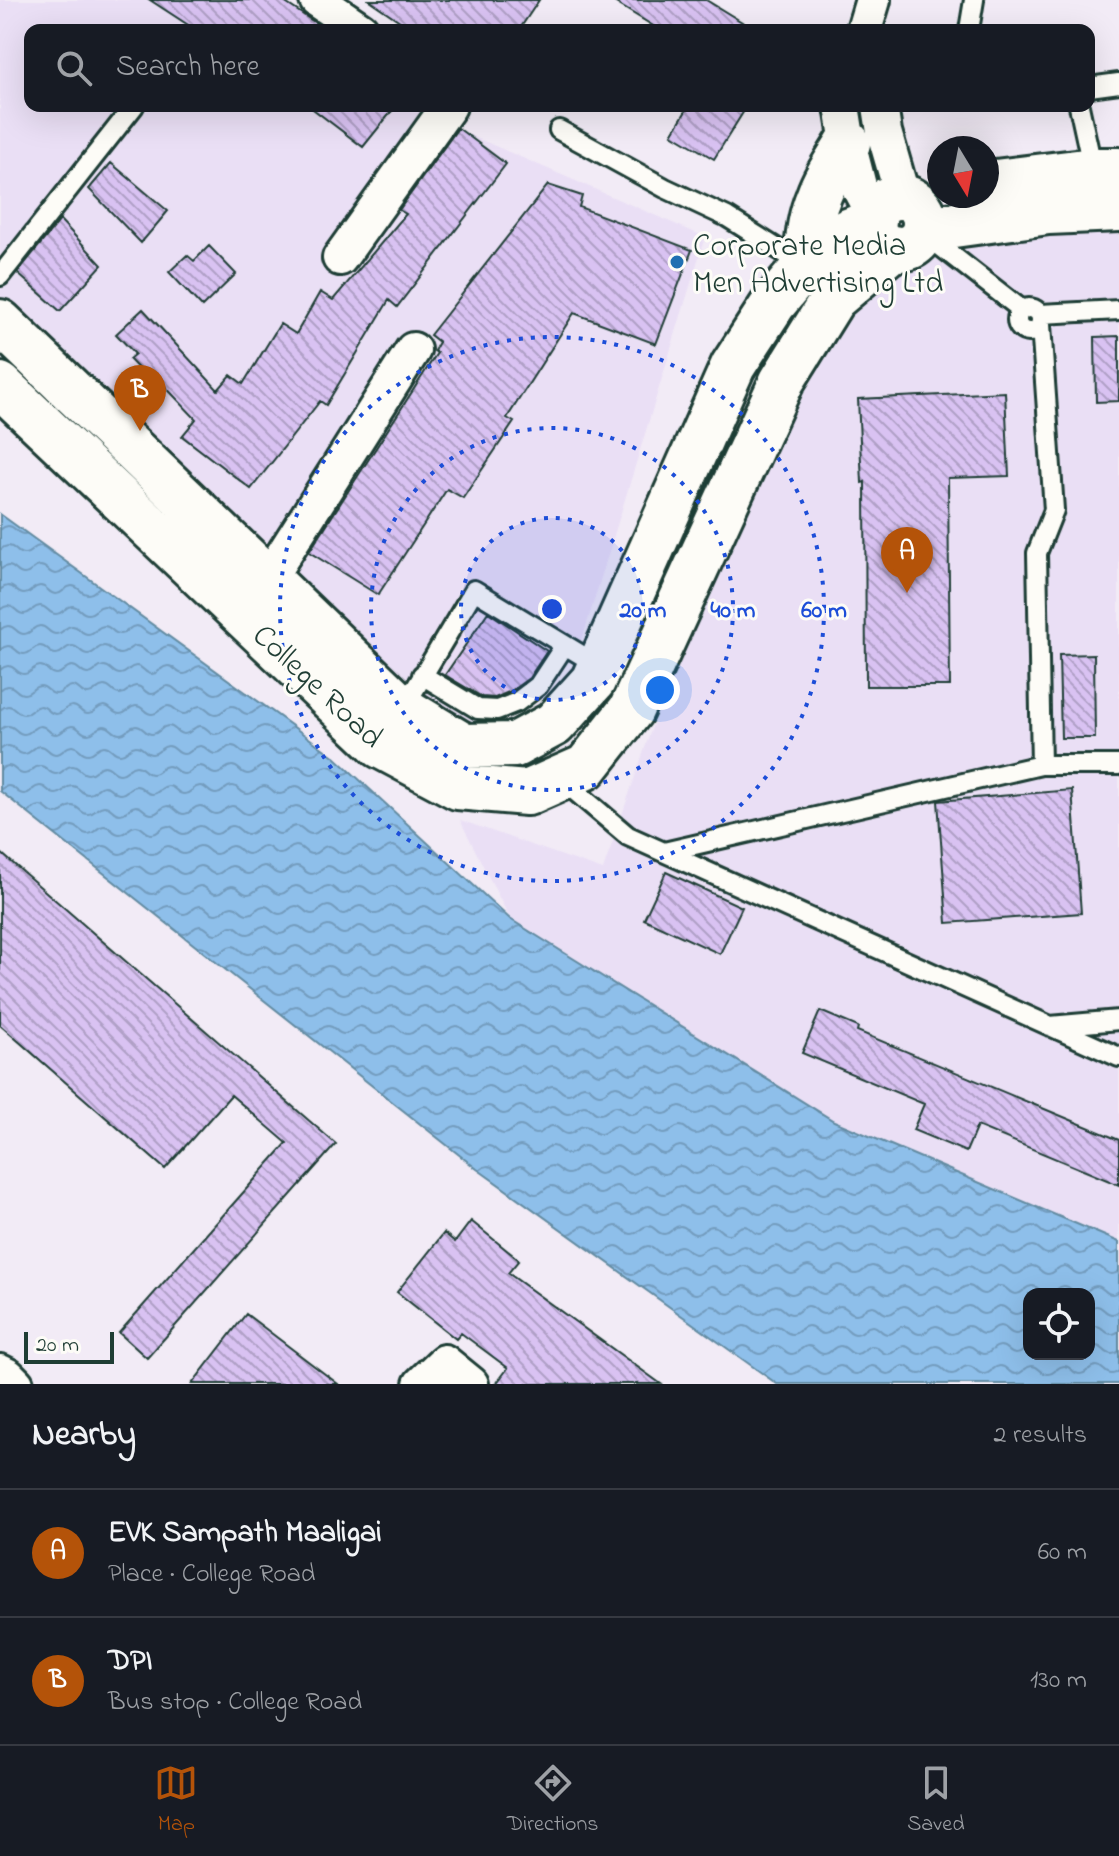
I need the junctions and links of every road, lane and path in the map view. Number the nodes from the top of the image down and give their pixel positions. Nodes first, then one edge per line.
1 (317, 0) edge
2 (873, 0) edge
3 (974, 0) edge
4 (352, 24) edge
5 (866, 24) edge
6 (970, 24) edge
7 (1119, 83) edge
8 (1095, 86) edge
9 (129, 112) edge
10 (445, 112) edge
11 (881, 112) edge
12 (1082, 112) edge
13 (845, 124) edge
14 (559, 130) dead end
15 (1106, 170) edge
16 (999, 182) edge
17 (1119, 209) edge
18 (906, 217) edge
19 (340, 258) dead end
20 (805, 266) junction
21 (0, 276) edge
22 (1119, 310) edge
23 (1034, 316) junction
24 (0, 322) edge
25 (413, 350) dead end
26 (0, 385) edge
27 (268, 579) junction
28 (582, 655) junction
29 (412, 692) junction
30 (1041, 765) junction
31 (1119, 765) edge
32 (560, 778) junction
33 (664, 852) junction
34 (1119, 1020) edge
35 (1049, 1026) junction
36 (1119, 1057) edge
37 (0, 1372) edge
38 (16, 1384) edge
39 (421, 1384) edge
40 (471, 1384) edge

1 - 4 street
2 - 5 street
3 - 6 lane
7 - 8 lane
9 - 21 lane
10 - 19 street
11 - 18 street
12 - 15 lane
13 - 18 street
13 - 20 main road
14 - 20 lane
15 - 16 main road
17 - 18 main road, College Road
18 - 20 main road, College Road
18 - 23 lane
18 - 32 main road, College Road
20 - 28 main road, College Road
22 - 23 lane
23 - 30 lane
24 - 27 main road, College Road
25 - 27 street
26 - 32 main road, College Road
27 - 29 main road, College Road
28 - 29 lane
28 - 29 main road, College Road
30 - 31 lane
30 - 33 lane
32 - 33 lane
33 - 35 lane
34 - 35 lane
35 - 36 lane
37 - 38 street
39 - 40 street

